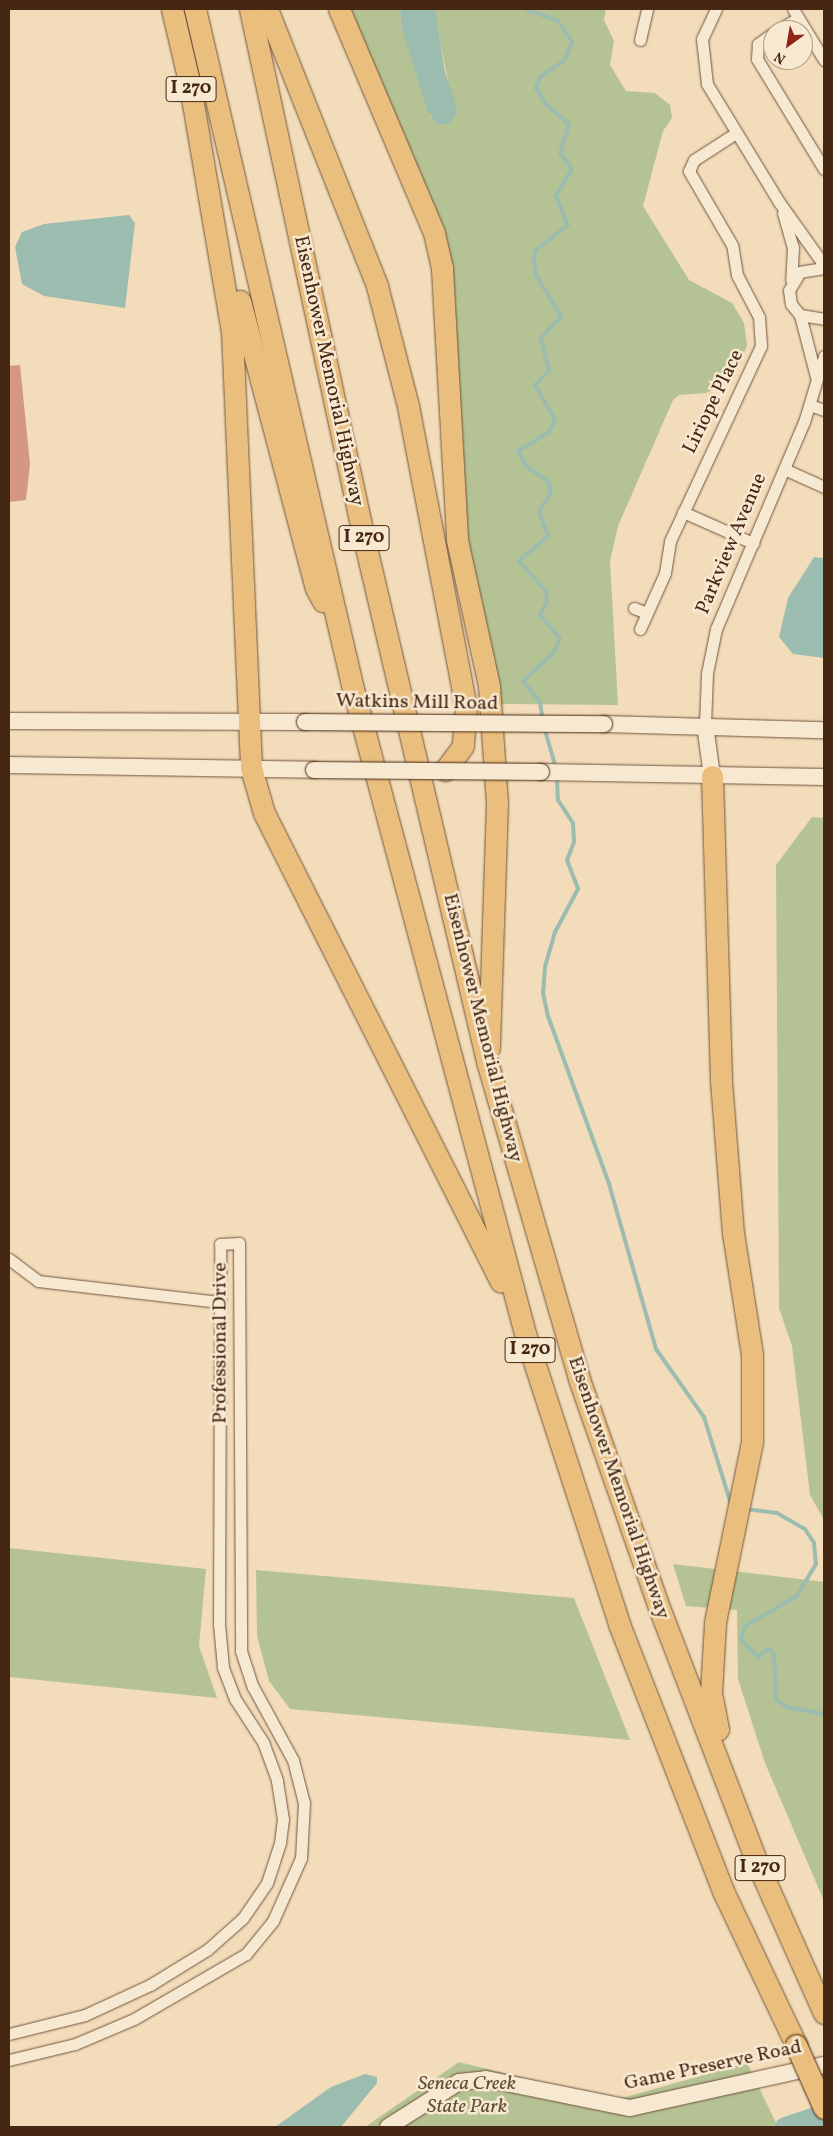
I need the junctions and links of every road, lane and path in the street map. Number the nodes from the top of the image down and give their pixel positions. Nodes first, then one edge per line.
1 (172, 9) edge
2 (195, 9) edge
3 (250, 9) edge
4 (267, 9) edge
5 (339, 9) edge
6 (647, 9) edge
7 (716, 9) edge
8 (795, 13) edge
9 (640, 40) dead end
10 (763, 40) edge
11 (824, 60) edge
12 (763, 69) edge
13 (764, 70) edge
14 (736, 133) junction
15 (824, 169) edge
16 (205, 170) junction
17 (779, 202) junction
18 (824, 267) edge
19 (791, 283) junction
20 (800, 316) junction
21 (824, 319) edge
22 (824, 356) edge
23 (817, 384) junction
24 (810, 406) junction
25 (824, 410) edge
26 (784, 469) junction
27 (824, 487) edge
28 (683, 512) junction
29 (753, 543) junction
30 (634, 608) dead end
31 (647, 613) junction
32 (640, 628) dead end
33 (340, 629) junction
34 (466, 717) junction
35 (9, 721) edge
36 (248, 722) junction
37 (705, 725) junction
38 (824, 730) edge
39 (9, 765) edge
40 (252, 768) junction
41 (445, 770) junction
42 (712, 776) junction
43 (824, 777) edge
44 (488, 1065) junction
45 (9, 1259) edge
46 (219, 1302) junction
47 (526, 1337) junction
48 (729, 1781) junction
49 (824, 2014) edge
50 (9, 2034) edge
51 (9, 2060) edge
52 (824, 2065) edge
53 (824, 2108) edge
54 (388, 2127) edge

1 - 16 highway, I 270
2 - 33 highway, I 270
3 - 44 highway, Eisenhower Memorial Highway / I 270
4 - 34 highway
5 - 44 highway
6 - 9 street
7 - 14 street
8 - 11 street
10 - 12 street
13 - 15 street
14 - 17 street
14 - 28 street, Liriope Place
16 - 33 highway, I 270
16 - 36 highway
17 - 18 street
17 - 19 street
18 - 19 street
19 - 20 street
20 - 21 street
20 - 23 street
22 - 23 street, Parkview Avenue
23 - 24 street, Parkview Avenue
24 - 25 street
24 - 26 street, Parkview Avenue
26 - 27 street
26 - 29 street, Parkview Avenue
28 - 29 street
28 - 31 street, Liriope Place
29 - 37 street, Parkview Avenue
30 - 31 street
31 - 32 street, Liriope Place
33 - 47 highway, I 270
34 - 36 main road, Watkins Mill Road, bridge
34 - 37 main road, Watkins Mill Road, bridge
34 - 41 highway
35 - 36 main road, Watkins Mill Road
36 - 40 highway
37 - 38 main road, Watkins Mill Road
37 - 42 main road
39 - 40 main road
40 - 41 main road, bridge
40 - 47 highway
41 - 42 main road, bridge
42 - 43 main road
42 - 48 highway
44 - 48 highway, Eisenhower Memorial Highway / I 270
45 - 46 street
46 - 50 street, Professional Drive
46 - 51 street, Professional Drive
47 - 53 highway, I 270, bridge
48 - 49 highway, Eisenhower Memorial Highway / I 270
52 - 54 main road, Game Preserve Road

